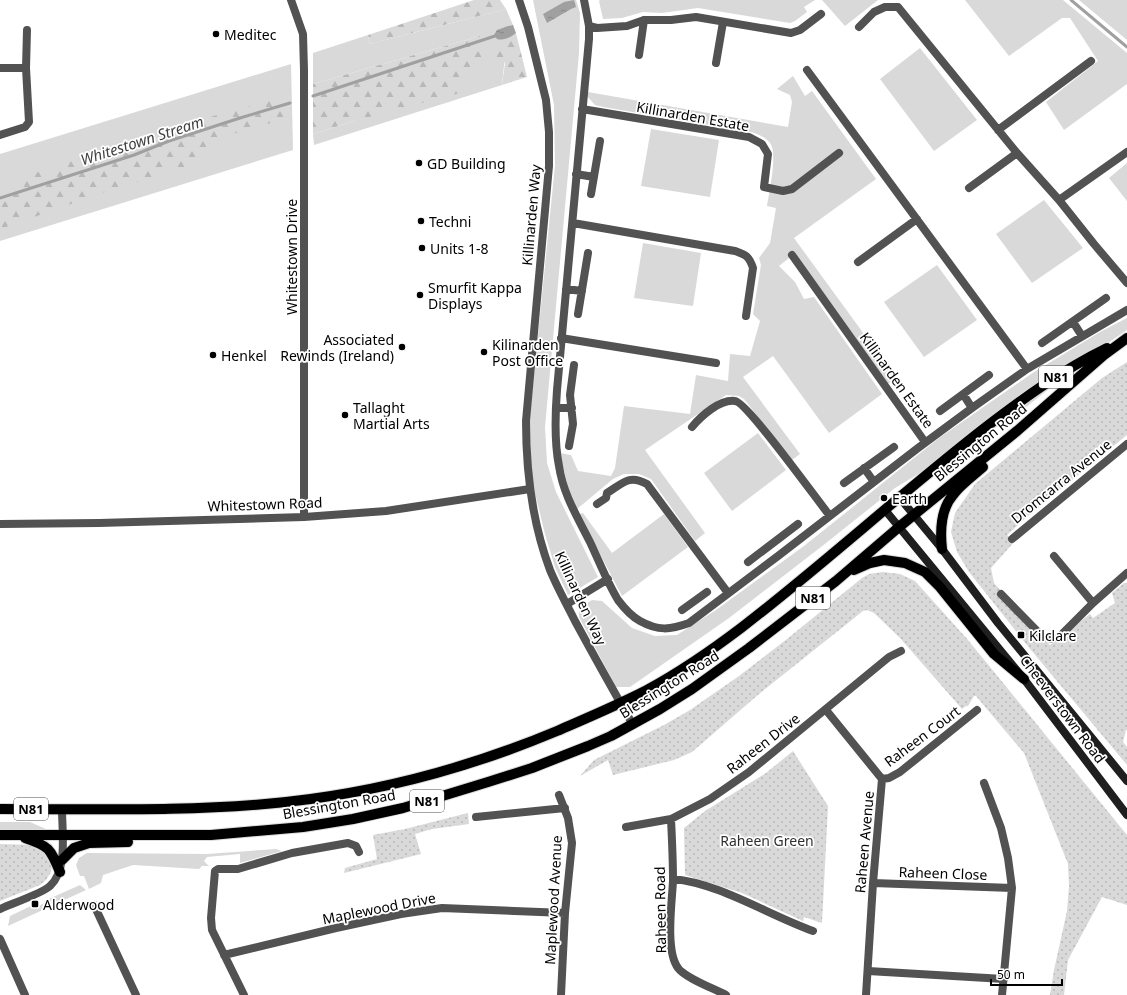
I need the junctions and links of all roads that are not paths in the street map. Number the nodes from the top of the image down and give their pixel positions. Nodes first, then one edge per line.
1 (291, 0) edge
2 (520, 0) edge
3 (584, 0) edge
4 (821, 14) dead end
5 (644, 20) junction
6 (723, 22) junction
7 (589, 26) junction
8 (859, 26) dead end
9 (27, 30) dead end
10 (639, 55) dead end
11 (1091, 62) dead end
12 (716, 63) dead end
13 (0, 68) edge
14 (26, 68) junction
15 (807, 70) dead end
16 (582, 109) junction
17 (998, 130) junction
18 (0, 135) edge
19 (600, 141) dead end
20 (1127, 152) edge
21 (839, 153) dead end
22 (1017, 153) junction
23 (576, 174) junction
24 (594, 177) junction
25 (969, 188) dead end
26 (591, 194) dead end
27 (1059, 200) junction
28 (917, 219) junction
29 (573, 223) junction
30 (588, 253) dead end
31 (792, 255) dead end
32 (858, 262) dead end
33 (1127, 283) edge
34 (566, 289) junction
35 (582, 291) junction
36 (1106, 298) dead end
37 (1127, 310) edge
38 (578, 314) dead end
39 (746, 316) dead end
40 (1074, 322) junction
41 (1082, 336) junction
42 (561, 338) junction
43 (1124, 339) edge
44 (1042, 343) dead end
45 (716, 363) dead end
46 (574, 365) dead end
47 (1028, 370) junction
48 (989, 375) dead end
49 (963, 394) junction
50 (556, 408) junction
51 (572, 408) junction
52 (972, 408) junction
53 (940, 411) dead end
54 (692, 427) dead end
55 (1017, 431) junction
56 (925, 442) junction
57 (1127, 444) edge
58 (569, 446) dead end
59 (894, 447) dead end
60 (864, 468) junction
61 (874, 482) junction
62 (844, 483) dead end
63 (530, 489) junction
64 (899, 497) junction
65 (597, 504) dead end
66 (885, 510) junction
67 (913, 515) junction
68 (830, 516) junction
69 (304, 517) junction
70 (0, 524) edge
71 (798, 524) dead end
72 (899, 527) junction
73 (1012, 539) dead end
74 (771, 545) junction
75 (942, 549) junction
76 (778, 556) junction
77 (1054, 556) dead end
78 (748, 562) dead end
79 (1127, 573) edge
80 (842, 575) junction
81 (608, 579) junction
82 (707, 592) dead end
83 (728, 593) junction
84 (1001, 594) dead end
85 (1093, 603) junction
86 (567, 604) junction
87 (689, 605) junction
88 (682, 610) dead end
89 (698, 616) junction
90 (901, 651) dead end
91 (1024, 679) junction
92 (620, 703) junction
93 (826, 710) junction
94 (977, 710) dead end
95 (633, 725) junction
96 (882, 779) junction
97 (1127, 781) edge
98 (984, 783) dead end
99 (559, 795) dead end
100 (564, 808) junction
101 (0, 809) edge
102 (62, 809) junction
103 (1127, 815) edge
104 (476, 817) dead end
105 (672, 819) junction
106 (626, 827) dead end
107 (0, 835) edge
108 (18, 835) junction
109 (62, 835) junction
110 (211, 835) junction
111 (359, 852) dead end
112 (62, 860) junction
113 (60, 872) junction
114 (673, 879) junction
115 (873, 883) junction
116 (1012, 888) junction
117 (94, 905) dead end
118 (0, 909) edge
119 (565, 913) junction
120 (813, 931) dead end
121 (0, 939) edge
122 (224, 955) junction
123 (868, 971) junction
124 (1004, 979) junction
125 (25, 995) edge
126 (136, 995) edge
127 (244, 995) edge
128 (561, 995) edge
129 (726, 995) edge
130 (866, 995) edge
131 (1002, 995) edge

1 - 69 street, Whitestown Drive
2 - 63 street, Killinarden Way
3 - 7 street, Killinarden Estate
4 - 6 street
5 - 6 street
5 - 7 street
5 - 10 street
6 - 12 street
7 - 16 street, Killinarden Estate
8 - 17 street
9 - 14 street
11 - 17 street
13 - 14 street
14 - 18 street
15 - 28 street
16 - 21 street, Killinarden Estate
16 - 23 street, Killinarden Estate
17 - 22 street
19 - 24 street
20 - 27 street
22 - 25 street
22 - 27 street
23 - 24 street
23 - 29 street, Killinarden Estate
24 - 26 street
27 - 33 street
28 - 32 street
28 - 47 street
29 - 34 street, Killinarden Estate
29 - 39 street
30 - 35 street
31 - 56 street, Killinarden Estate
34 - 35 street
34 - 42 street, Killinarden Estate
35 - 38 street
36 - 40 street
37 - 41 street, Killinarden Estate
40 - 41 street
40 - 44 street
41 - 47 street, Killinarden Estate
42 - 45 street
42 - 50 street, Killinarden Estate
43 - 55 main road, Blessington Road / N81
43 - 64 main road, Blessington Road / N81
46 - 51 street
47 - 52 street, Killinarden Estate
48 - 49 street, Killinarden Estate
49 - 52 street
49 - 53 street, Killinarden Estate
50 - 51 street
50 - 81 street, Killinarden Estate
51 - 58 street
52 - 56 street, Killinarden Estate
54 - 68 street
55 - 67 main road, Blessington Road / N81
55 - 75 main road
56 - 61 street, Killinarden Estate
57 - 73 street, Dromcarra Avenue
59 - 60 street
60 - 61 street
60 - 62 street
61 - 68 street, Killinarden Estate
63 - 69 street, Whitestown Road
63 - 86 street, Killinarden Way
64 - 66 main road, Blessington Road / N81
64 - 67 main road, Cheeverstown Road
65 - 83 street
66 - 72 main road, Cheeverstown Road
66 - 92 main road, Blessington Road / N81
67 - 72 main road, Blessington Road / N81
67 - 75 main road, Cheeverstown Road
68 - 76 street, Killinarden Estate
69 - 70 street, Whitestown Road
71 - 74 street
72 - 80 main road, Blessington Road / N81
72 - 91 main road, Cheeverstown Road
74 - 76 street
74 - 78 street
75 - 97 main road, Cheeverstown Road
76 - 83 street, Killinarden Estate
77 - 85 street
79 - 85 street
80 - 91 main road
80 - 95 main road, Blessington Road / N81
81 - 86 street
81 - 89 street, Killinarden Estate
82 - 87 street
83 - 89 street, Killinarden Estate
84 - 85 street
86 - 92 street, Killinarden Way
87 - 88 street
87 - 89 street
90 - 93 street, Raheen Drive
91 - 103 main road, Cheeverstown Road
92 - 95 street, Killinarden Way
92 - 102 main road, Blessington Road / N81
93 - 96 street, Raheen Avenue
93 - 105 street, Raheen Drive
94 - 96 street, Raheen Court
95 - 110 main road, Blessington Road / N81
96 - 115 street, Raheen Avenue
98 - 116 street
99 - 100 street, Maplewood Avenue
100 - 104 street
100 - 119 street, Maplewood Avenue
101 - 102 main road, N81
102 - 109 street
105 - 106 street, Raheen Drive
105 - 114 street, Raheen Road
107 - 108 main road, N81
108 - 109 main road, N81
108 - 113 main road
109 - 110 main road, Blessington Road / N81
109 - 112 street
110 - 112 main road
111 - 122 street
112 - 113 street
113 - 118 street
114 - 120 street
114 - 129 street, Raheen Road
115 - 116 street, Raheen Close
115 - 123 street, Raheen Avenue
116 - 124 street
117 - 126 street
119 - 122 street, Maplewood Drive
119 - 128 street, Maplewood Avenue
121 - 125 street
122 - 127 street
123 - 124 street
123 - 130 street, Raheen Avenue
124 - 131 street

